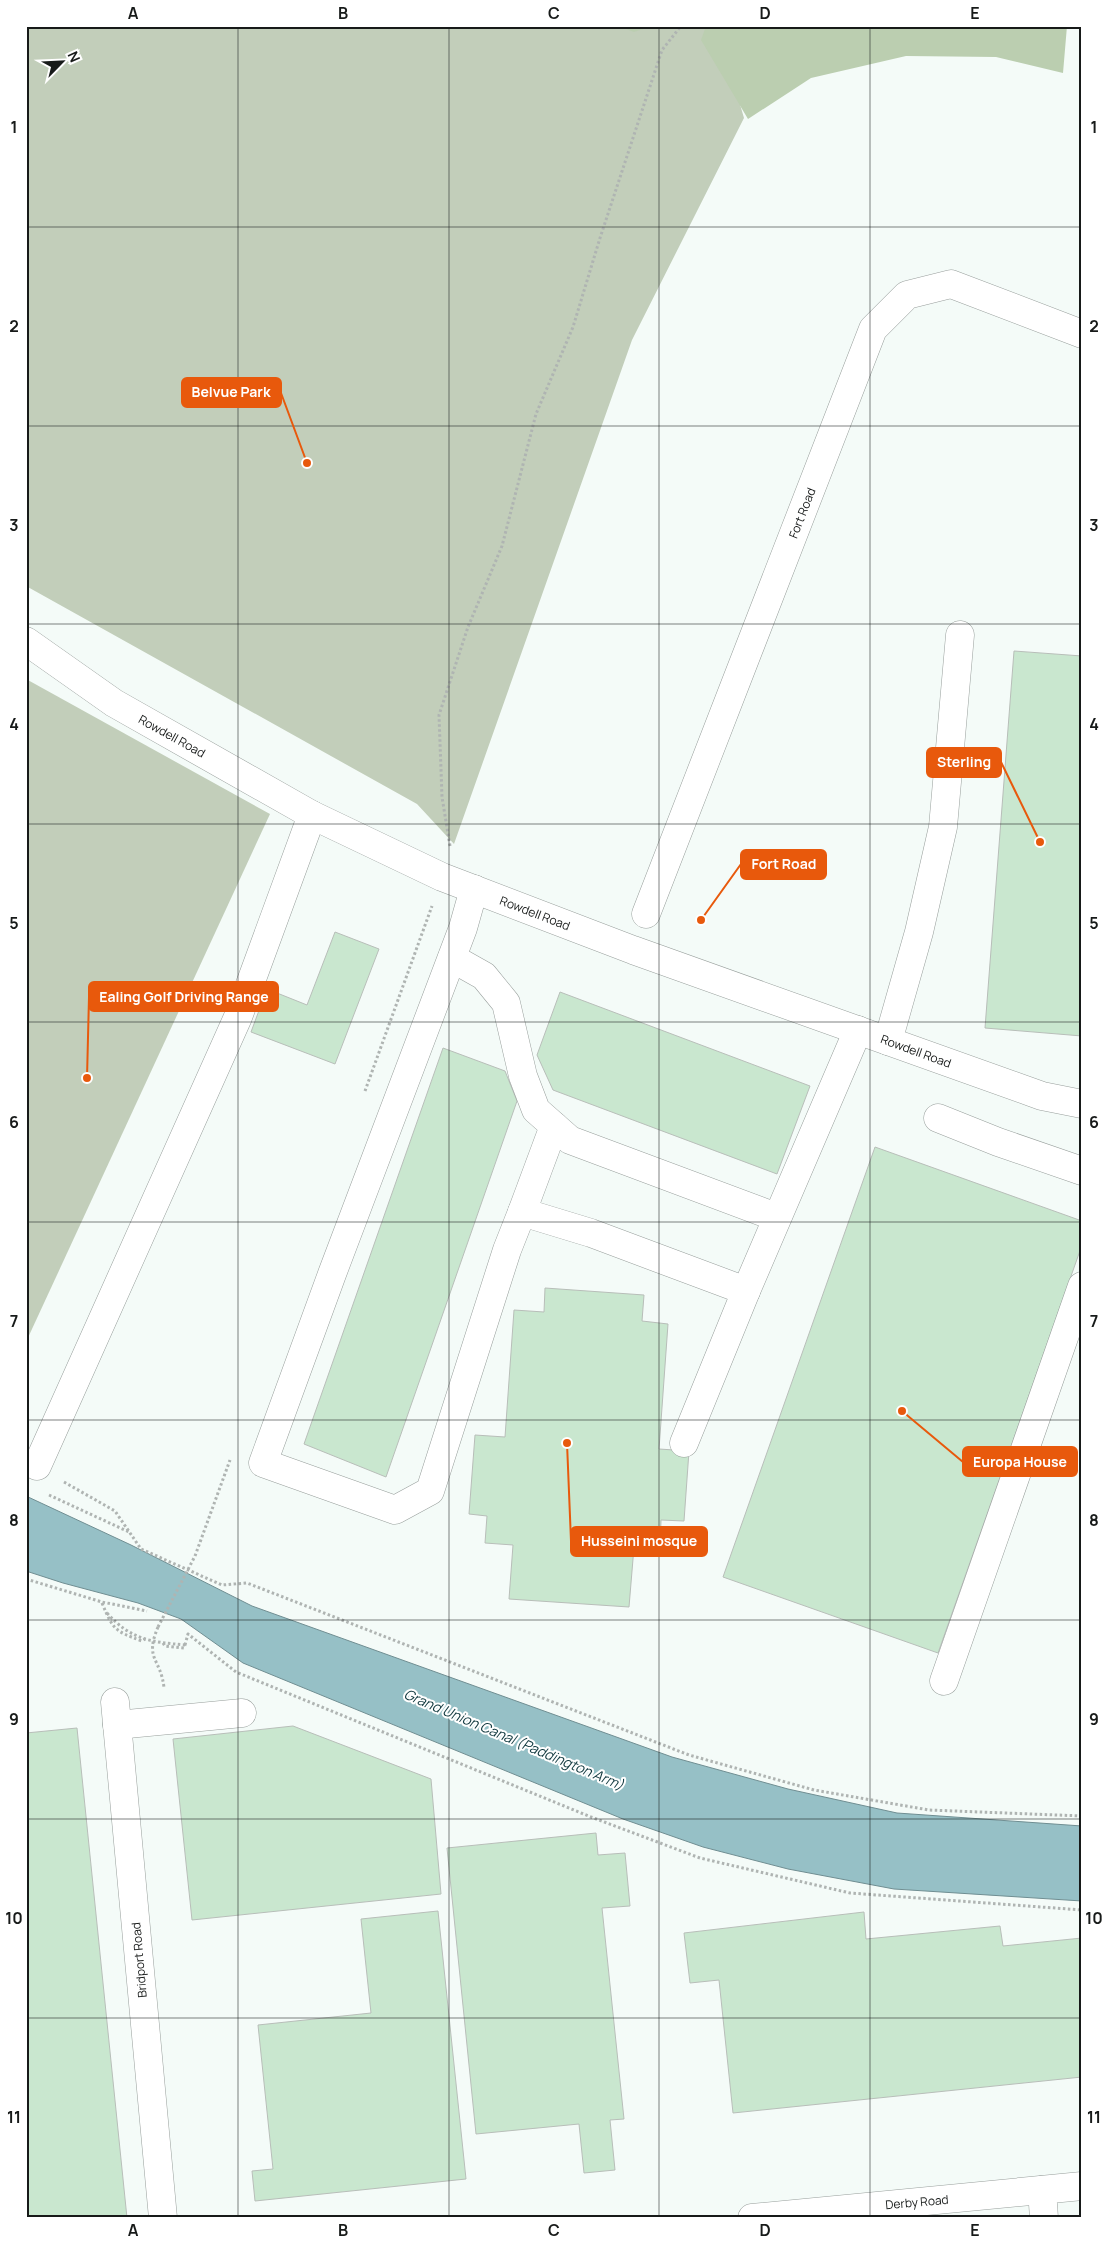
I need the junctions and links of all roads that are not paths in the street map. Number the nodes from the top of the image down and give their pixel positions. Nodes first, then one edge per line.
1 (1082, 334) edge
2 (960, 635) dead end
3 (26, 641) edge
4 (312, 815) junction
5 (474, 889) junction
6 (646, 914) dead end
7 (452, 958) junction
8 (858, 1030) junction
9 (888, 1041) junction
10 (1082, 1104) edge
11 (938, 1118) dead end
12 (554, 1126) junction
13 (1082, 1171) edge
14 (522, 1212) junction
15 (776, 1217) junction
16 (1082, 1286) edge
17 (746, 1291) junction
18 (684, 1442) dead end
19 (36, 1466) road end
20 (944, 1681) dead end
21 (242, 1713) dead end
22 (1082, 2186) edge
23 (1042, 2190) junction
24 (163, 2218) edge
25 (752, 2218) edge
26 (1044, 2218) edge

1 - 6 street, Fort Road
2 - 9 street
3 - 4 street, Rowdell Road
4 - 5 street, Rowdell Road
4 - 19 street
5 - 7 street
5 - 8 street, Rowdell Road
7 - 12 street
7 - 14 street
8 - 9 street, Rowdell Road
8 - 15 street
9 - 10 street, Rowdell Road
11 - 13 street
12 - 14 street
12 - 15 street
14 - 17 street
15 - 17 street
16 - 20 street
17 - 18 street
21 - 24 street, Bridport Road
22 - 23 street, Derby Road
23 - 25 street, Derby Road
23 - 26 street

